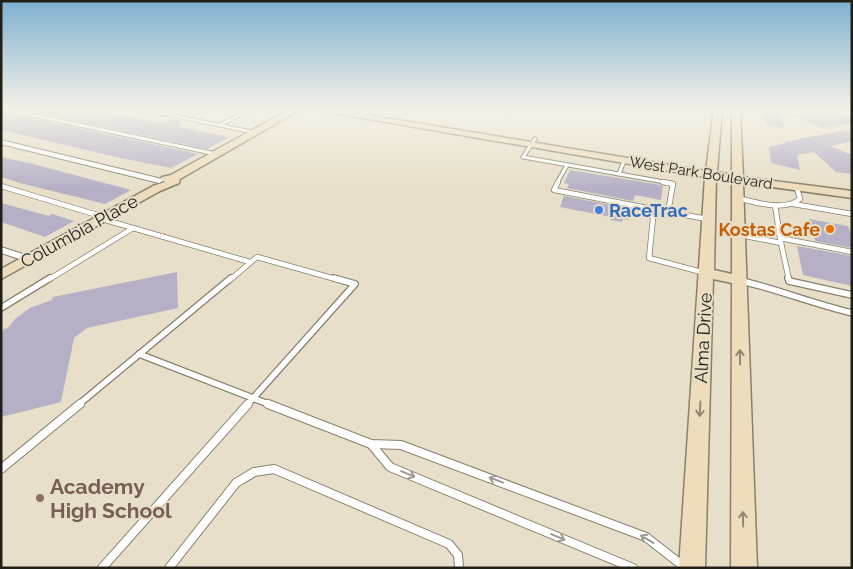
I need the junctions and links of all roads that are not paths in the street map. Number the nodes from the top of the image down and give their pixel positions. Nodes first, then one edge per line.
1 (129, 136) edge
2 (250, 136) edge
3 (490, 136) edge
4 (498, 136) edge
5 (715, 136) edge
6 (736, 136) edge
7 (1, 142) edge
8 (533, 142) junction
9 (216, 154) junction
10 (624, 161) junction
11 (567, 165) junction
12 (712, 171) junction
13 (619, 174) junction
14 (737, 175) junction
15 (158, 185) junction
16 (1, 186) edge
17 (852, 186) edge
18 (797, 188) junction
19 (852, 195) edge
20 (736, 198) junction
21 (792, 204) junction
22 (775, 205) junction
23 (654, 209) junction
24 (668, 212) junction
25 (852, 214) edge
26 (103, 218) junction
27 (709, 220) junction
28 (133, 228) junction
29 (737, 235) junction
30 (780, 240) junction
31 (1, 250) edge
32 (852, 252) edge
33 (29, 260) junction
34 (250, 262) junction
35 (706, 273) junction
36 (1, 275) edge
37 (738, 280) junction
38 (852, 295) edge
39 (1, 308) edge
40 (852, 313) edge
41 (140, 354) junction
42 (253, 398) junction
43 (371, 444) junction
44 (1, 469) edge
45 (102, 568) edge
46 (169, 568) edge
47 (459, 568) edge
48 (632, 568) edge
49 (686, 568) edge
50 (692, 568) edge
51 (744, 568) edge

1 - 9 lane
2 - 9 main road, Columbia Place
3 - 8 main road, West Park Boulevard
4 - 8 main road, West Park Boulevard
5 - 12 main road, Alma Drive
6 - 14 main road, Alma Drive
7 - 15 street
8 - 10 main road, West Park Boulevard
8 - 11 lane
8 - 12 main road, West Park Boulevard
9 - 15 main road, Columbia Place
10 - 12 main road, West Park Boulevard
10 - 13 lane
11 - 13 lane
11 - 23 lane
12 - 14 main road, West Park Boulevard
12 - 27 main road, Alma Drive
13 - 24 lane
14 - 17 main road, West Park Boulevard
14 - 18 main road, West Park Boulevard
14 - 20 main road, Alma Drive
15 - 26 main road, Columbia Place
16 - 26 lane
18 - 19 main road, West Park Boulevard
18 - 21 lane
20 - 22 lane
20 - 29 main road, Alma Drive
21 - 22 lane
21 - 25 lane
22 - 30 lane
23 - 24 lane
23 - 35 lane
24 - 27 lane
26 - 28 lane
26 - 33 main road, Columbia Place
27 - 35 main road, Alma Drive
28 - 34 lane
28 - 39 lane
29 - 30 lane
29 - 37 main road, Alma Drive
30 - 32 lane
30 - 38 lane
31 - 33 street
33 - 36 main road, Columbia Place
34 - 41 lane
34 - 42 lane
35 - 37 main road
35 -> 50 main road, Alma Drive
37 - 40 lane
51 -> 37 main road, Alma Drive
41 - 42 lane
41 - 44 lane
42 - 43 lane
42 - 45 lane
43 -> 48 lane
49 -> 43 lane
46 - 47 lane

